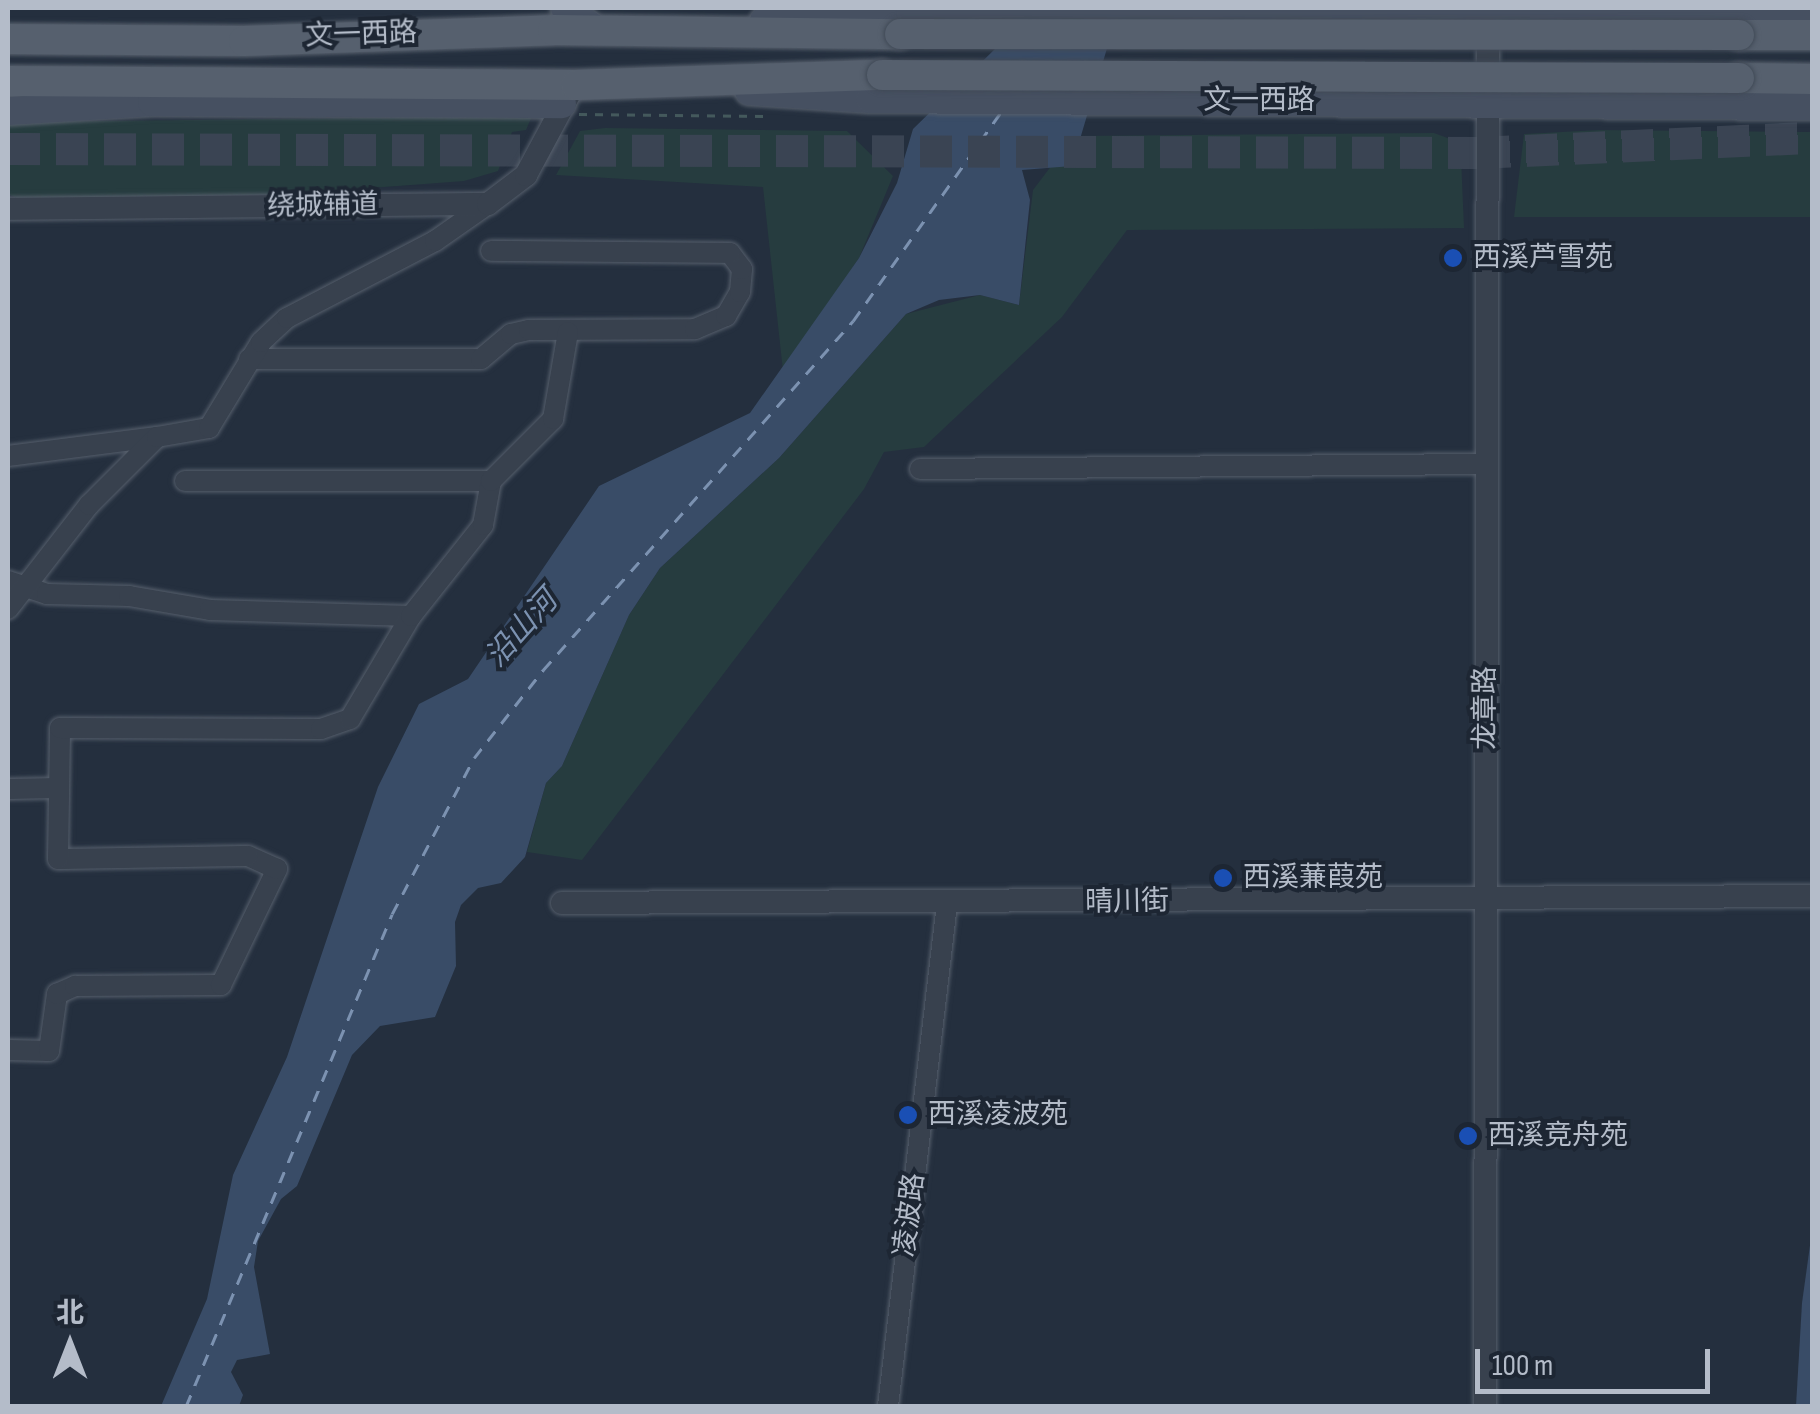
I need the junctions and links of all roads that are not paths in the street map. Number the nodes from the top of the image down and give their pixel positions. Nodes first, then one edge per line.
1 (1488, 10) edge
2 (1812, 10) edge
3 (560, 15) edge
4 (905, 22) junction
5 (1812, 35) edge
6 (8, 40) edge
7 (1812, 79) edge
8 (8, 82) edge
9 (226, 82) junction
10 (876, 86) junction
11 (292, 101) junction
12 (566, 101) junction
13 (152, 102) junction
14 (1488, 104) junction
15 (1812, 106) edge
16 (8, 111) edge
17 (488, 204) junction
18 (8, 209) edge
19 (491, 251) dead end
20 (568, 332) junction
21 (249, 359) junction
22 (158, 438) junction
23 (8, 456) edge
24 (1486, 464) junction
25 (920, 469) dead end
26 (184, 481) dead end
27 (491, 481) junction
28 (14, 584) edge
29 (8, 608) edge
30 (411, 616) junction
31 (58, 788) junction
32 (8, 789) edge
33 (1812, 896) edge
34 (1487, 897) junction
35 (562, 904) dead end
36 (946, 904) junction
37 (8, 1050) edge
38 (888, 1406) edge
39 (1485, 1406) edge

1 - 2 main road, 文一西路
1 - 4 main road, 文一西路
1 - 14 street, 龙章路
3 - 4 main road, 文一西路
3 - 6 main road, 文一西路
4 - 5 main road, 文一西路, bridge
7 - 10 main road, 文一西路, bridge
8 - 9 main road, 文一西路
9 - 11 main road
9 - 12 main road, 文一西路
9 - 13 main road
10 - 12 main road, 文一西路
10 - 14 main road, 文一西路
11 - 12 main road
11 - 13 main road
12 - 17 street
13 - 16 main road
14 - 15 main road, 文一西路
14 - 24 street, 龙章路
17 - 18 street, 绕城辅道
17 - 21 street
19 - 20 street
20 - 21 street
20 - 27 street
21 - 22 street
22 - 23 street
22 - 28 street
24 - 25 street
24 - 34 street, 龙章路
26 - 27 street
27 - 30 street
28 - 29 street
28 - 30 street
30 - 31 street
31 - 32 street
31 - 37 street
33 - 34 street, 晴川街
34 - 36 street, 晴川街
34 - 39 street, 龙章路
35 - 36 street, 晴川街
36 - 38 street, 凌波路

